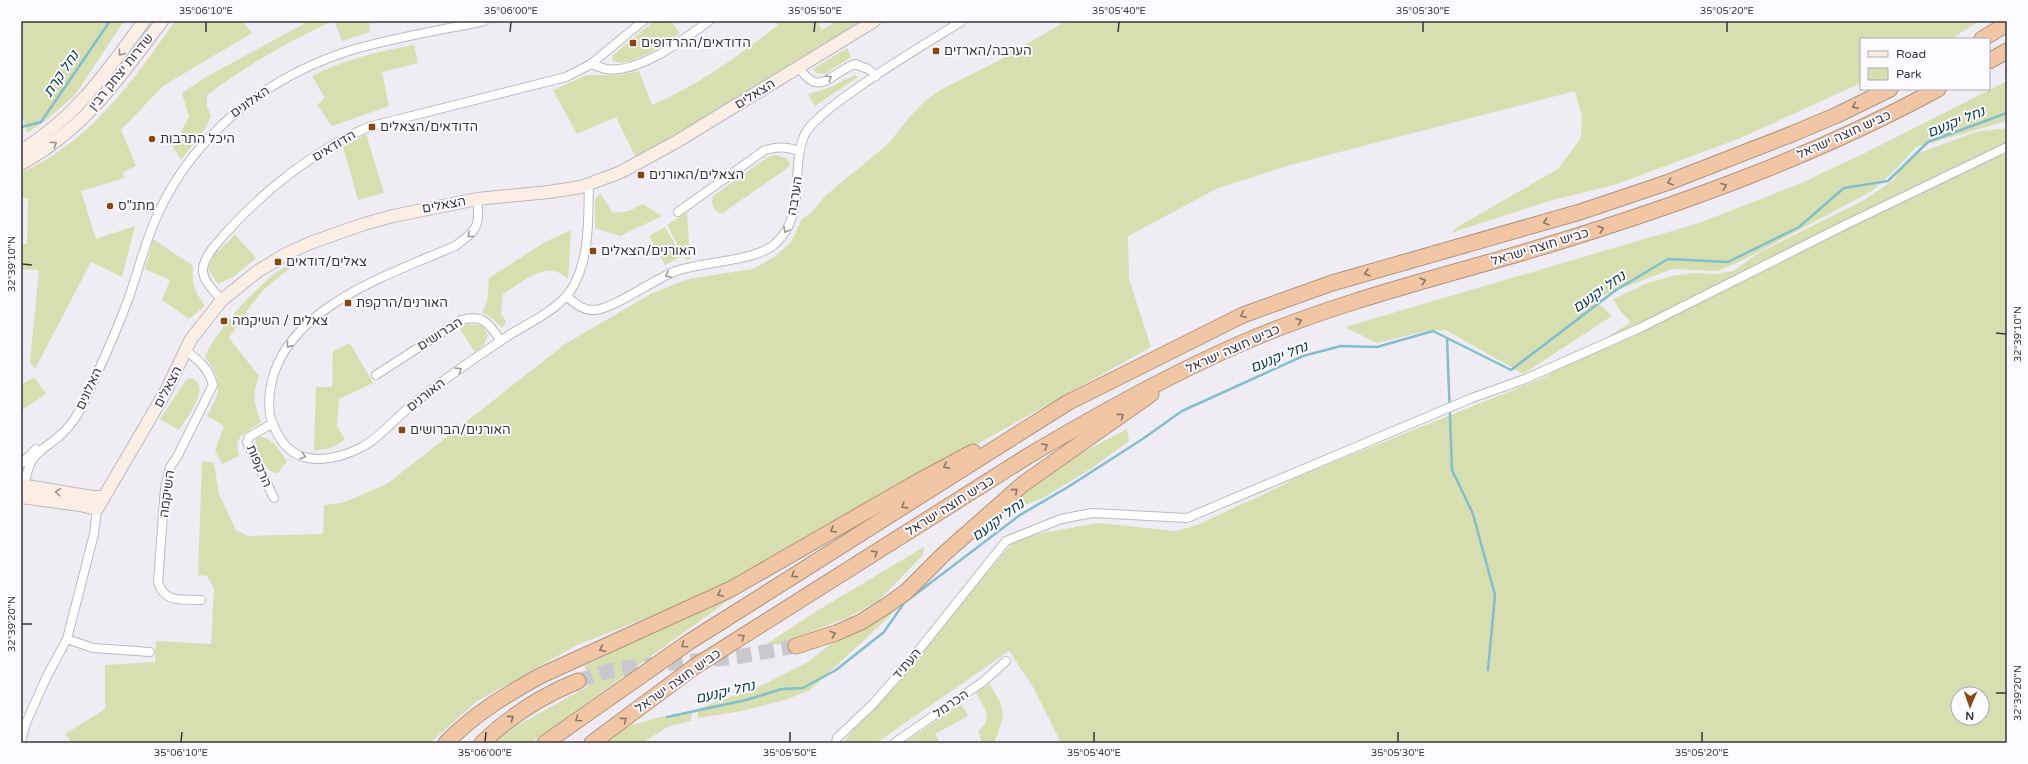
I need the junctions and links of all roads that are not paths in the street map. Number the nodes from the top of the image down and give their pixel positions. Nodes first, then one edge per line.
1 (144, 21) edge
2 (162, 21) edge
3 (484, 21) edge
4 (643, 21) edge
5 (709, 21) edge
6 (874, 21) edge
7 (962, 21) edge
8 (2007, 24) edge
9 (1984, 38) edge
10 (2007, 50) edge
11 (1990, 60) edge
12 (591, 64) junction
13 (799, 67) junction
14 (876, 76) junction
15 (1888, 90) edge
16 (1936, 90) edge
17 (2007, 147) edge
18 (21, 151) edge
19 (800, 151) junction
20 (21, 164) edge
21 (588, 184) junction
22 (477, 200) junction
23 (678, 212) dead end
24 (566, 296) junction
25 (222, 300) junction
26 (501, 341) junction
27 (186, 351) junction
28 (1186, 369) junction
29 (376, 375) dead end
30 (1067, 402) junction
31 (273, 423) junction
32 (58, 438) junction
33 (21, 464) edge
34 (22, 490) edge
35 (97, 497) junction
36 (274, 498) dead end
37 (97, 509) junction
38 (201, 600) dead end
39 (67, 639) junction
40 (796, 646) tunnel mouth
41 (150, 652) dead end
42 (1006, 661) dead end
43 (578, 681) tunnel mouth
44 (21, 742) edge
45 (446, 743) edge
46 (482, 743) edge
47 (545, 743) edge
48 (592, 743) edge
49 (836, 743) edge
50 (894, 743) edge

1 -> 18 street, שדרות יצחק רבין
20 -> 2 street, שדרות יצחק רבין
3 - 32 street, האלונים
4 - 12 street, הדודאים
5 - 12 street
6 - 13 street, הצאלים
7 - 14 street, הערבה
8 - 9 highway
10 - 11 highway
12 - 25 street, הדודאים
13 -> 14 street
13 - 21 street, הצאלים
14 - 19 street, הערבה
15 -> 30 highway, כביש חוצה ישראל
28 -> 16 highway, כביש חוצה ישראל
17 - 49 street, העתיד
19 - 23 street
19 -> 24 street, הערבה
21 - 22 street, הצאלים
21 - 24 street, האורנים
22 - 25 street, הצאלים
22 -> 31 street, האורנים
24 - 26 street, האורנים
25 - 27 street, הצאלים
26 - 29 street, הברושים
31 -> 26 street, האורנים
27 - 35 street, הצאלים
27 - 38 street, השיקמה
40 -> 28 highway
48 -> 28 highway, כביש חוצה ישראל
30 -> 45 highway
30 -> 47 highway, כביש חוצה ישראל
31 - 36 street, הרקפות
32 - 33 street, האלונים
32 - 34 street, האלונים
35 -> 34 street
34 - 37 street
35 - 37 street, הצאלים
37 - 39 street, הצאלים
39 - 41 street
39 - 44 street, הצאלים
42 - 50 street, הכרמל
46 -> 43 highway

